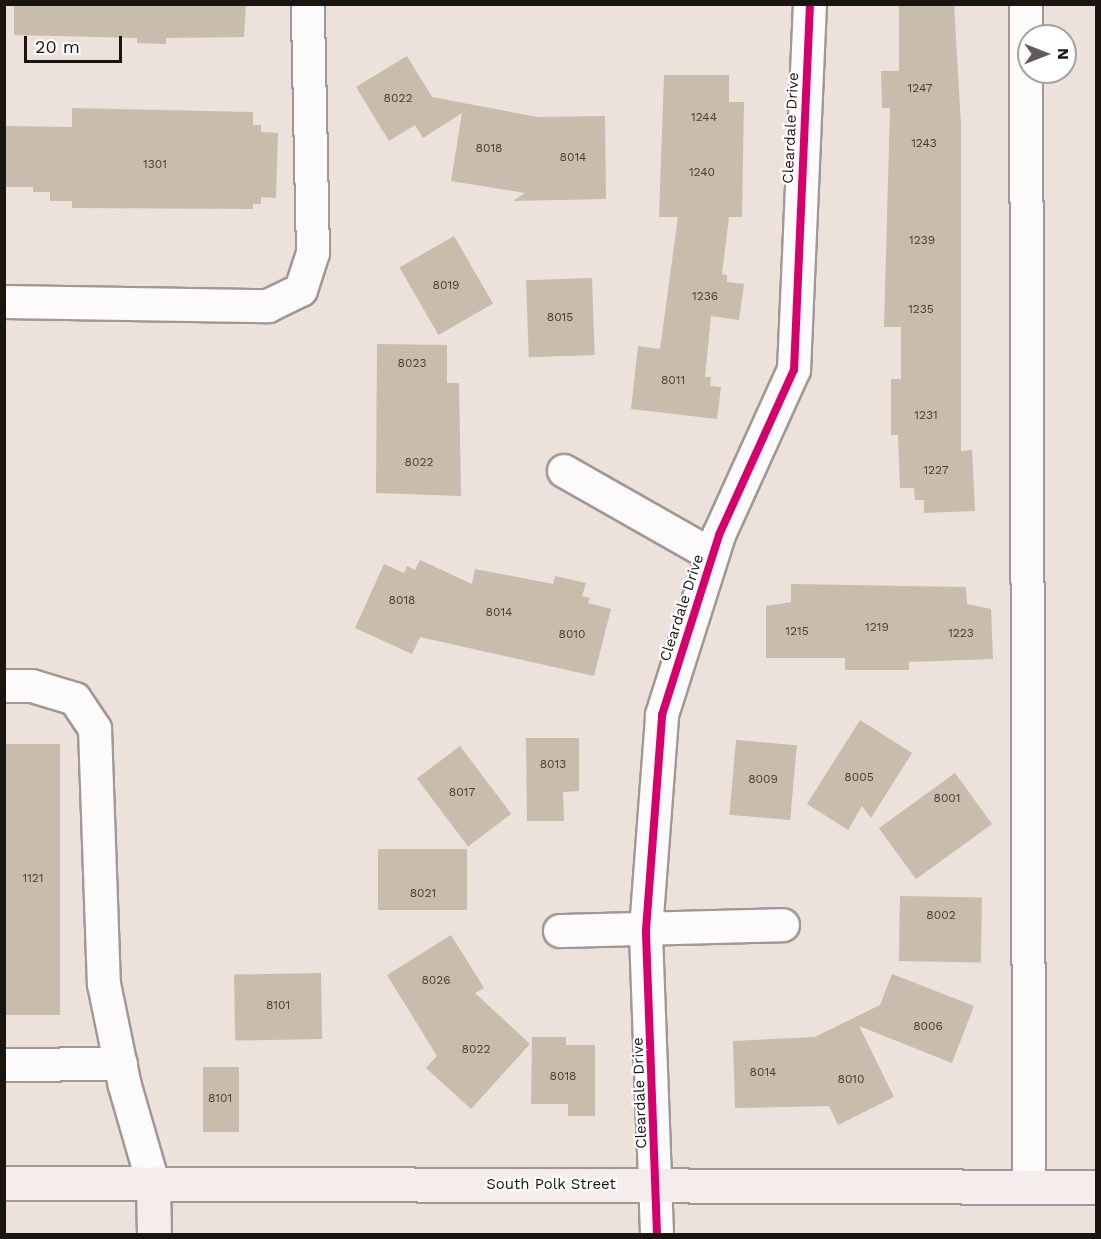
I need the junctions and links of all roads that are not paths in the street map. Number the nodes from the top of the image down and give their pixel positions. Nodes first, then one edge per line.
1 (308, 4) edge
2 (810, 4) edge
3 (1026, 4) edge
4 (4, 302) edge
5 (564, 471) dead end
6 (712, 555) junction
7 (4, 686) edge
8 (783, 925) dead end
9 (646, 930) junction
10 (560, 931) dead end
11 (121, 1064) junction
12 (4, 1065) edge
13 (4, 1183) edge
14 (153, 1183) junction
15 (657, 1185) junction
16 (1029, 1187) junction
17 (1096, 1187) edge
18 (154, 1234) edge
19 (657, 1234) edge

1 - 4 street
2 - 6 street, Cleardale Drive
3 - 16 street
5 - 6 street
6 - 9 street, Cleardale Drive
7 - 11 street
8 - 9 street
9 - 10 street
9 - 15 street, Cleardale Drive
11 - 12 street
11 - 14 street
13 - 14 main road, South Polk Street
14 - 15 main road, South Polk Street
14 - 18 main road
15 - 16 main road, South Polk Street
15 - 19 street, Cleardale Drive
16 - 17 main road, South Polk Street

